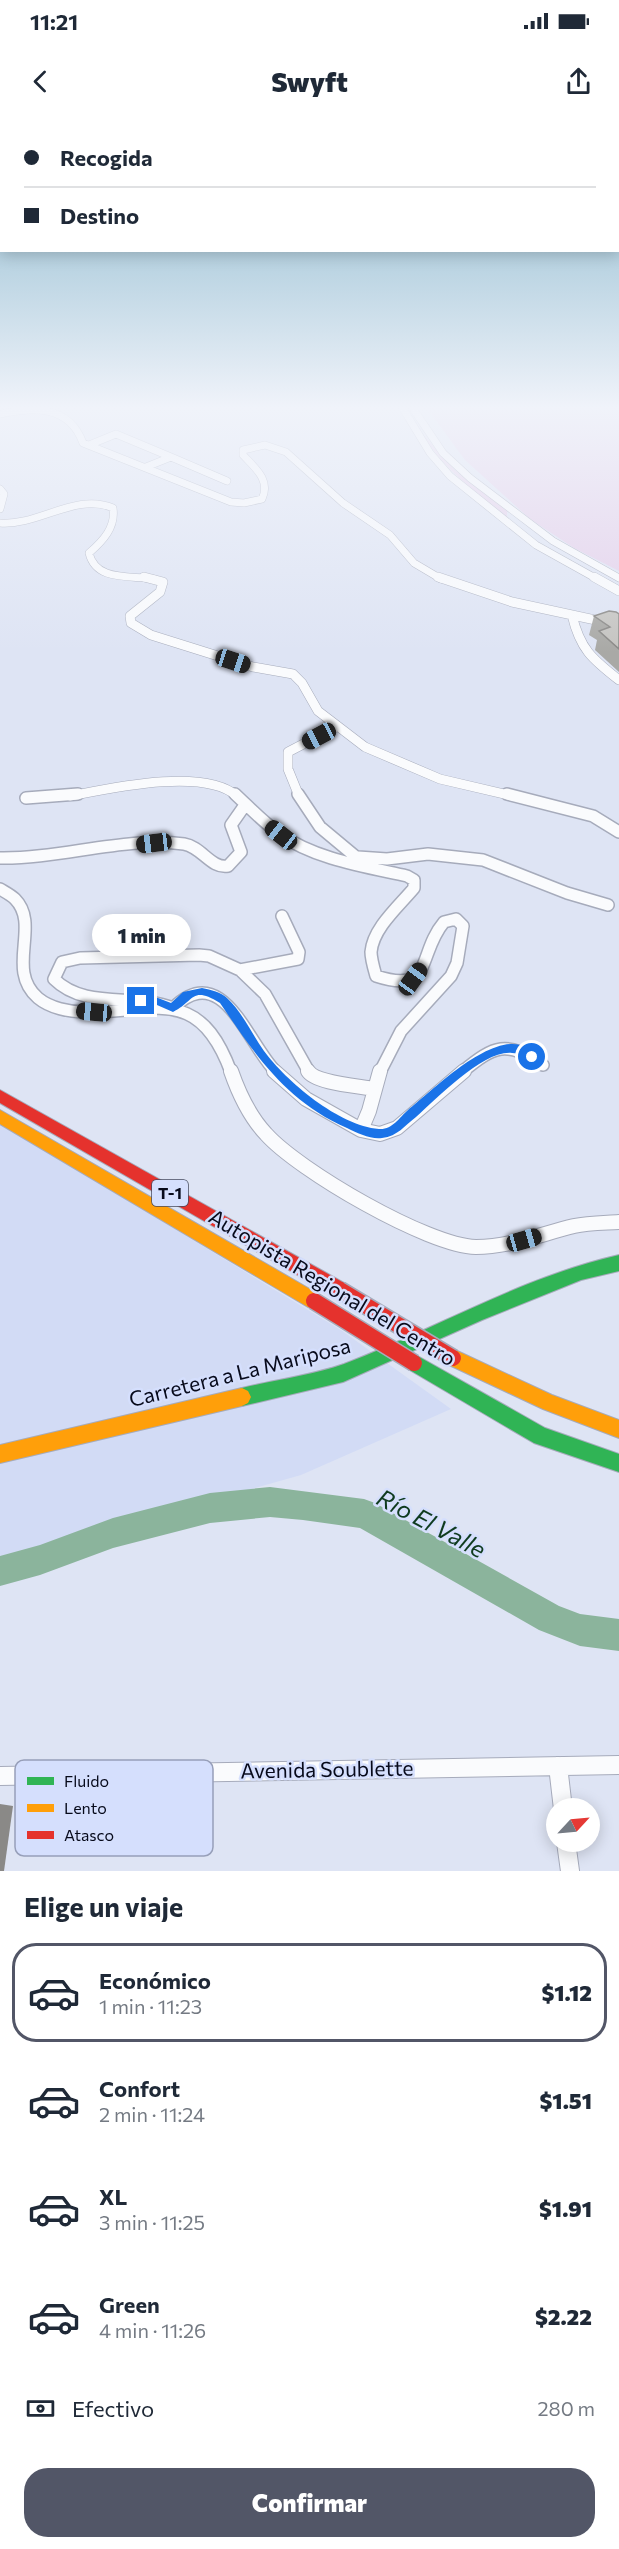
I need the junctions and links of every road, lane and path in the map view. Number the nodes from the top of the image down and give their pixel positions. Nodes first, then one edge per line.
1 (0, 489) edge
2 (197, 489) edge
3 (267, 489) edge
4 (327, 489) edge
5 (466, 489) edge
6 (484, 489) edge
7 (0, 509) edge
8 (0, 524) edge
9 (619, 578) edge
10 (619, 591) edge
11 (572, 615) junction
12 (619, 625) edge
13 (619, 680) edge
14 (336, 727) junction
15 (26, 798) dead end
16 (245, 805) junction
17 (619, 832) edge
18 (357, 857) junction
19 (0, 858) edge
20 (368, 866) junction
21 (0, 889) edge
22 (608, 905) dead end
23 (282, 916) dead end
24 (240, 970) junction
25 (173, 1008) junction
26 (543, 1065) dead end
27 (374, 1089) junction
28 (0, 1096) edge
29 (0, 1116) edge
30 (361, 1130) junction
31 (619, 1222) edge
32 (619, 1263) edge
33 (619, 1429) edge
34 (0, 1454) edge
35 (619, 1463) edge
36 (619, 1765) edge
37 (558, 1766) junction
38 (213, 1772) edge
39 (0, 1776) edge
40 (15, 1776) edge
41 (562, 1798) edge
42 (568, 1852) edge
43 (570, 1871) edge

1 - 7 street
2 - 3 street
4 - 11 street
5 - 10 street
6 - 9 street
8 - 14 street
11 - 12 street
11 - 13 street
14 - 17 street
14 - 18 street
15 - 16 street
16 - 19 street
16 - 20 street
18 - 20 street
18 - 22 street
20 - 27 street
21 - 25 street
23 - 24 street
24 - 25 street
24 - 27 street
25 - 30 street
25 - 31 street
26 - 30 street
27 - 30 street
28 - 33 main road, Autopista Regional del Centro / T-1, bridge
29 - 35 main road, Autopista Regional del Centro / T-1, bridge
32 - 34 main road, Carretera a La Mariposa
36 - 37 street, Avenida Soublette
37 - 38 street, Avenida Soublette
37 - 41 street
39 - 40 street, Avenida Soublette
42 - 43 street

